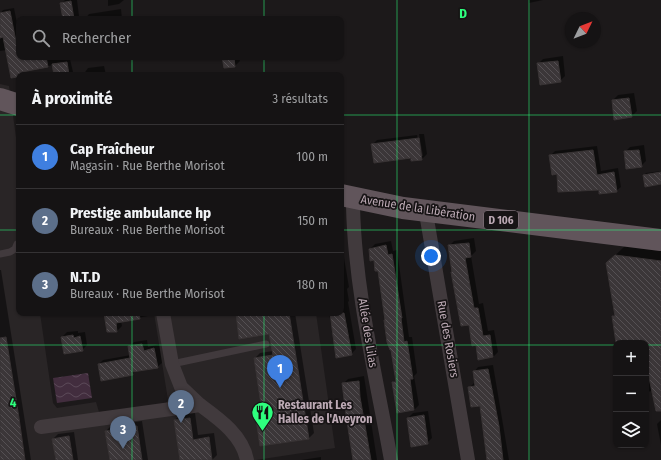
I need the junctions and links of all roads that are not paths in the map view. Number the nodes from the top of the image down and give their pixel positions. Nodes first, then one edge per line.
1 (0, 99) edge
2 (16, 104) edge
3 (0, 111) edge
4 (16, 115) edge
5 (348, 200) edge
6 (428, 215) junction
7 (661, 240) edge
8 (16, 246) edge
9 (661, 248) edge
10 (0, 254) edge
11 (164, 316) edge
12 (266, 344) dead end
13 (172, 364) junction
14 (200, 405) junction
15 (41, 427) dead end
16 (247, 460) edge
17 (391, 460) edge
18 (468, 460) edge

1 - 2 main road
3 - 4 main road
5 - 6 main road, Avenue de la Libération / D 106
5 - 17 street, Allée des Lilas
6 - 7 main road, Avenue de la Libération / D 106
6 - 9 main road, Avenue de la Libération / D 106
6 - 18 street, Rue des Rosiers
8 - 10 lane
11 - 13 street
12 - 13 lane
13 - 14 street
14 - 15 street
14 - 16 street

